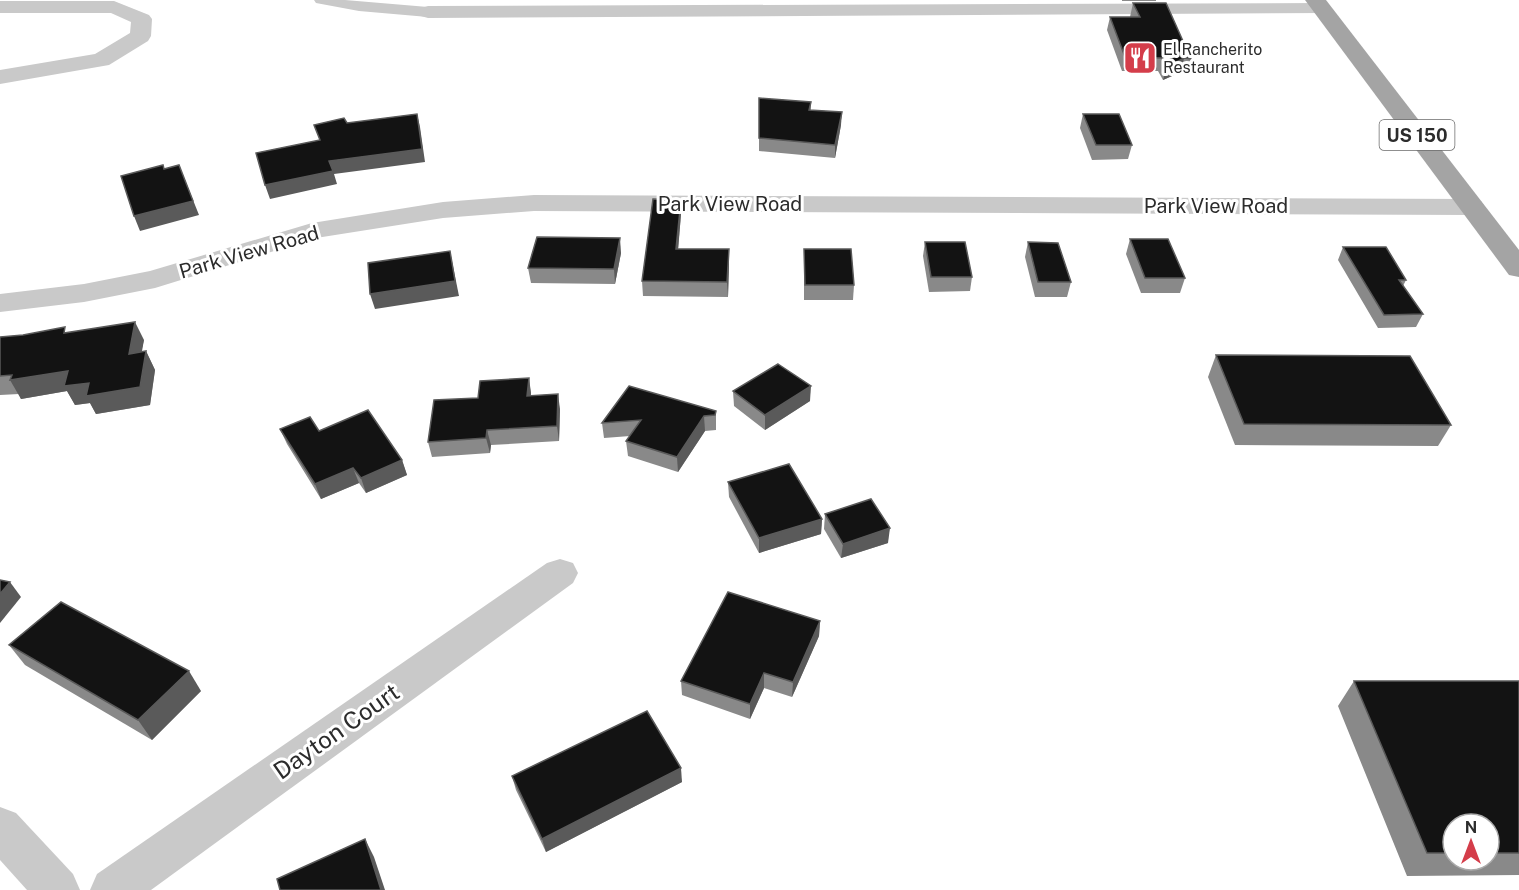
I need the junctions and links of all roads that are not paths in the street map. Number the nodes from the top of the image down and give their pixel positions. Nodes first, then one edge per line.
1 (321, 0) edge
2 (1000, 5) edge
3 (1318, 5) edge
4 (522, 6) edge
5 (773, 6) edge
6 (0, 7) edge
7 (428, 12) joint
8 (0, 77) edge
9 (1472, 207) junction
10 (1519, 270) edge
11 (0, 303) edge
12 (560, 573) dead end
13 (0, 828) edge
14 (57, 890) edge
15 (113, 890) edge

1 - 7 lane
2 - 3 street
2 - 5 street
3 - 9 main road, US 150
4 - 5 street
4 - 7 street
6 - 8 street
9 - 10 main road, US 150
9 - 11 street, Park View Road
12 - 15 street, Dayton Court
13 - 14 street

